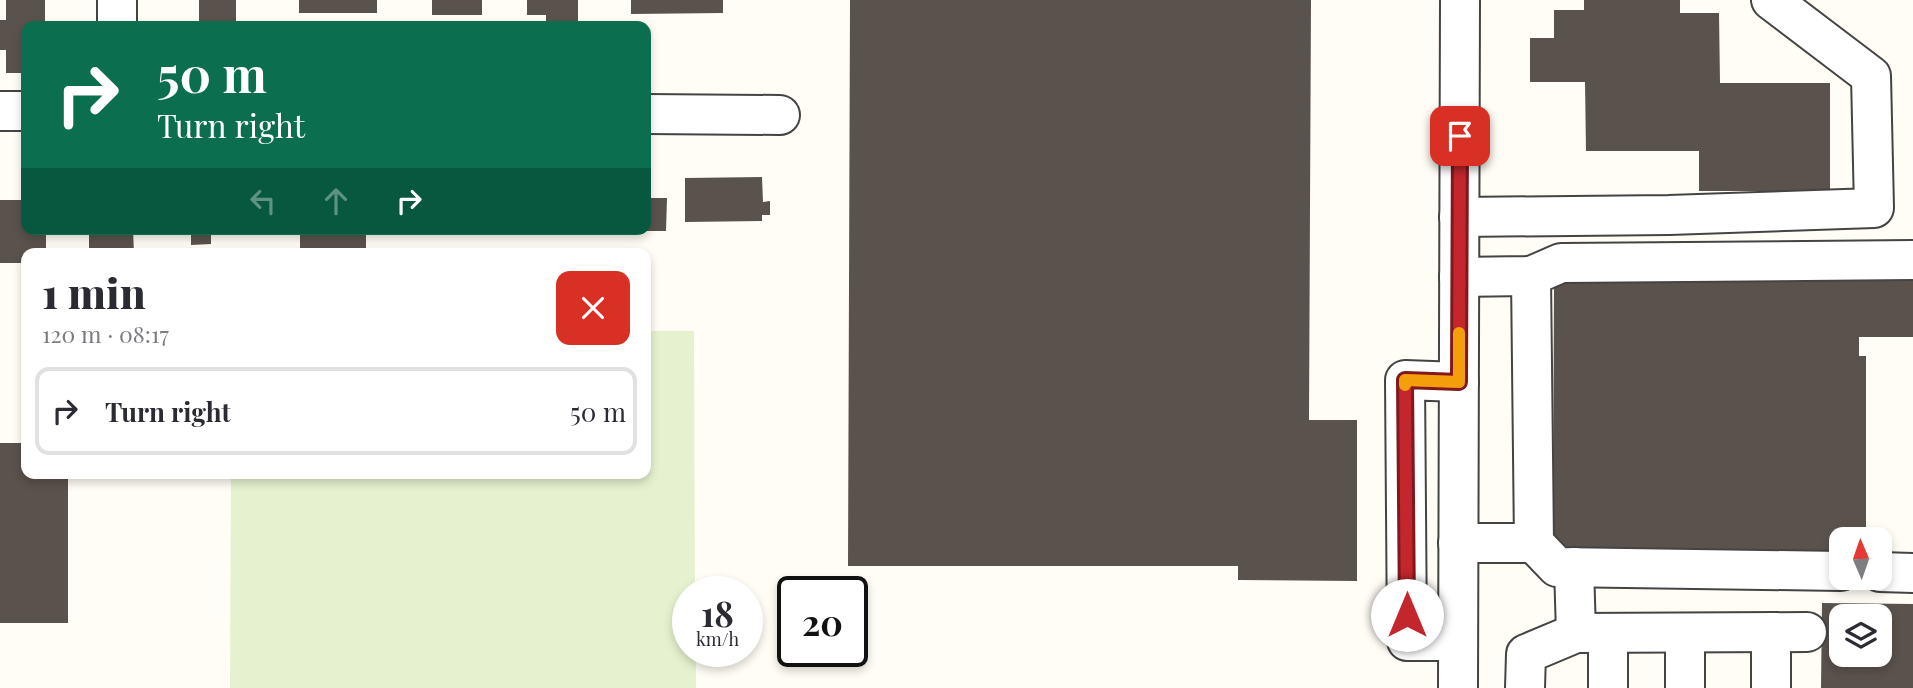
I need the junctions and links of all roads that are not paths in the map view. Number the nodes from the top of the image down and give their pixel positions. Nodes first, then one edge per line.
1 (117, 0) edge
2 (1460, 0) edge
3 (1771, 0) edge
4 (117, 21) edge
5 (0, 111) edge
6 (21, 111) edge
7 (651, 114) edge
8 (780, 115) dead end
9 (1459, 217) junction
10 (1913, 260) edge
11 (1531, 276) junction
12 (1459, 277) junction
13 (1459, 382) junction
14 (1458, 543) junction
15 (1534, 543) junction
16 (1574, 568) junction
17 (1829, 571) edge
18 (1892, 572) edge
19 (1913, 573) edge
20 (1685, 633) junction
21 (1592, 634) junction
22 (1458, 641) junction
23 (1458, 688) edge
24 (1525, 688) edge
25 (1608, 688) edge
26 (1685, 688) edge
27 (1771, 688) edge

1 - 4 street
2 - 9 street
3 - 9 street
5 - 6 street
7 - 8 street
9 - 12 street
10 - 11 street
11 - 12 street
11 - 15 street
12 - 13 street
13 - 14 street
13 - 22 street
14 - 15 street
14 - 22 street
15 - 16 street
16 - 17 street
16 - 21 street
18 - 19 street
20 - 21 street
20 - 26 street
20 - 27 street
21 - 24 street
21 - 25 street
22 - 23 street

